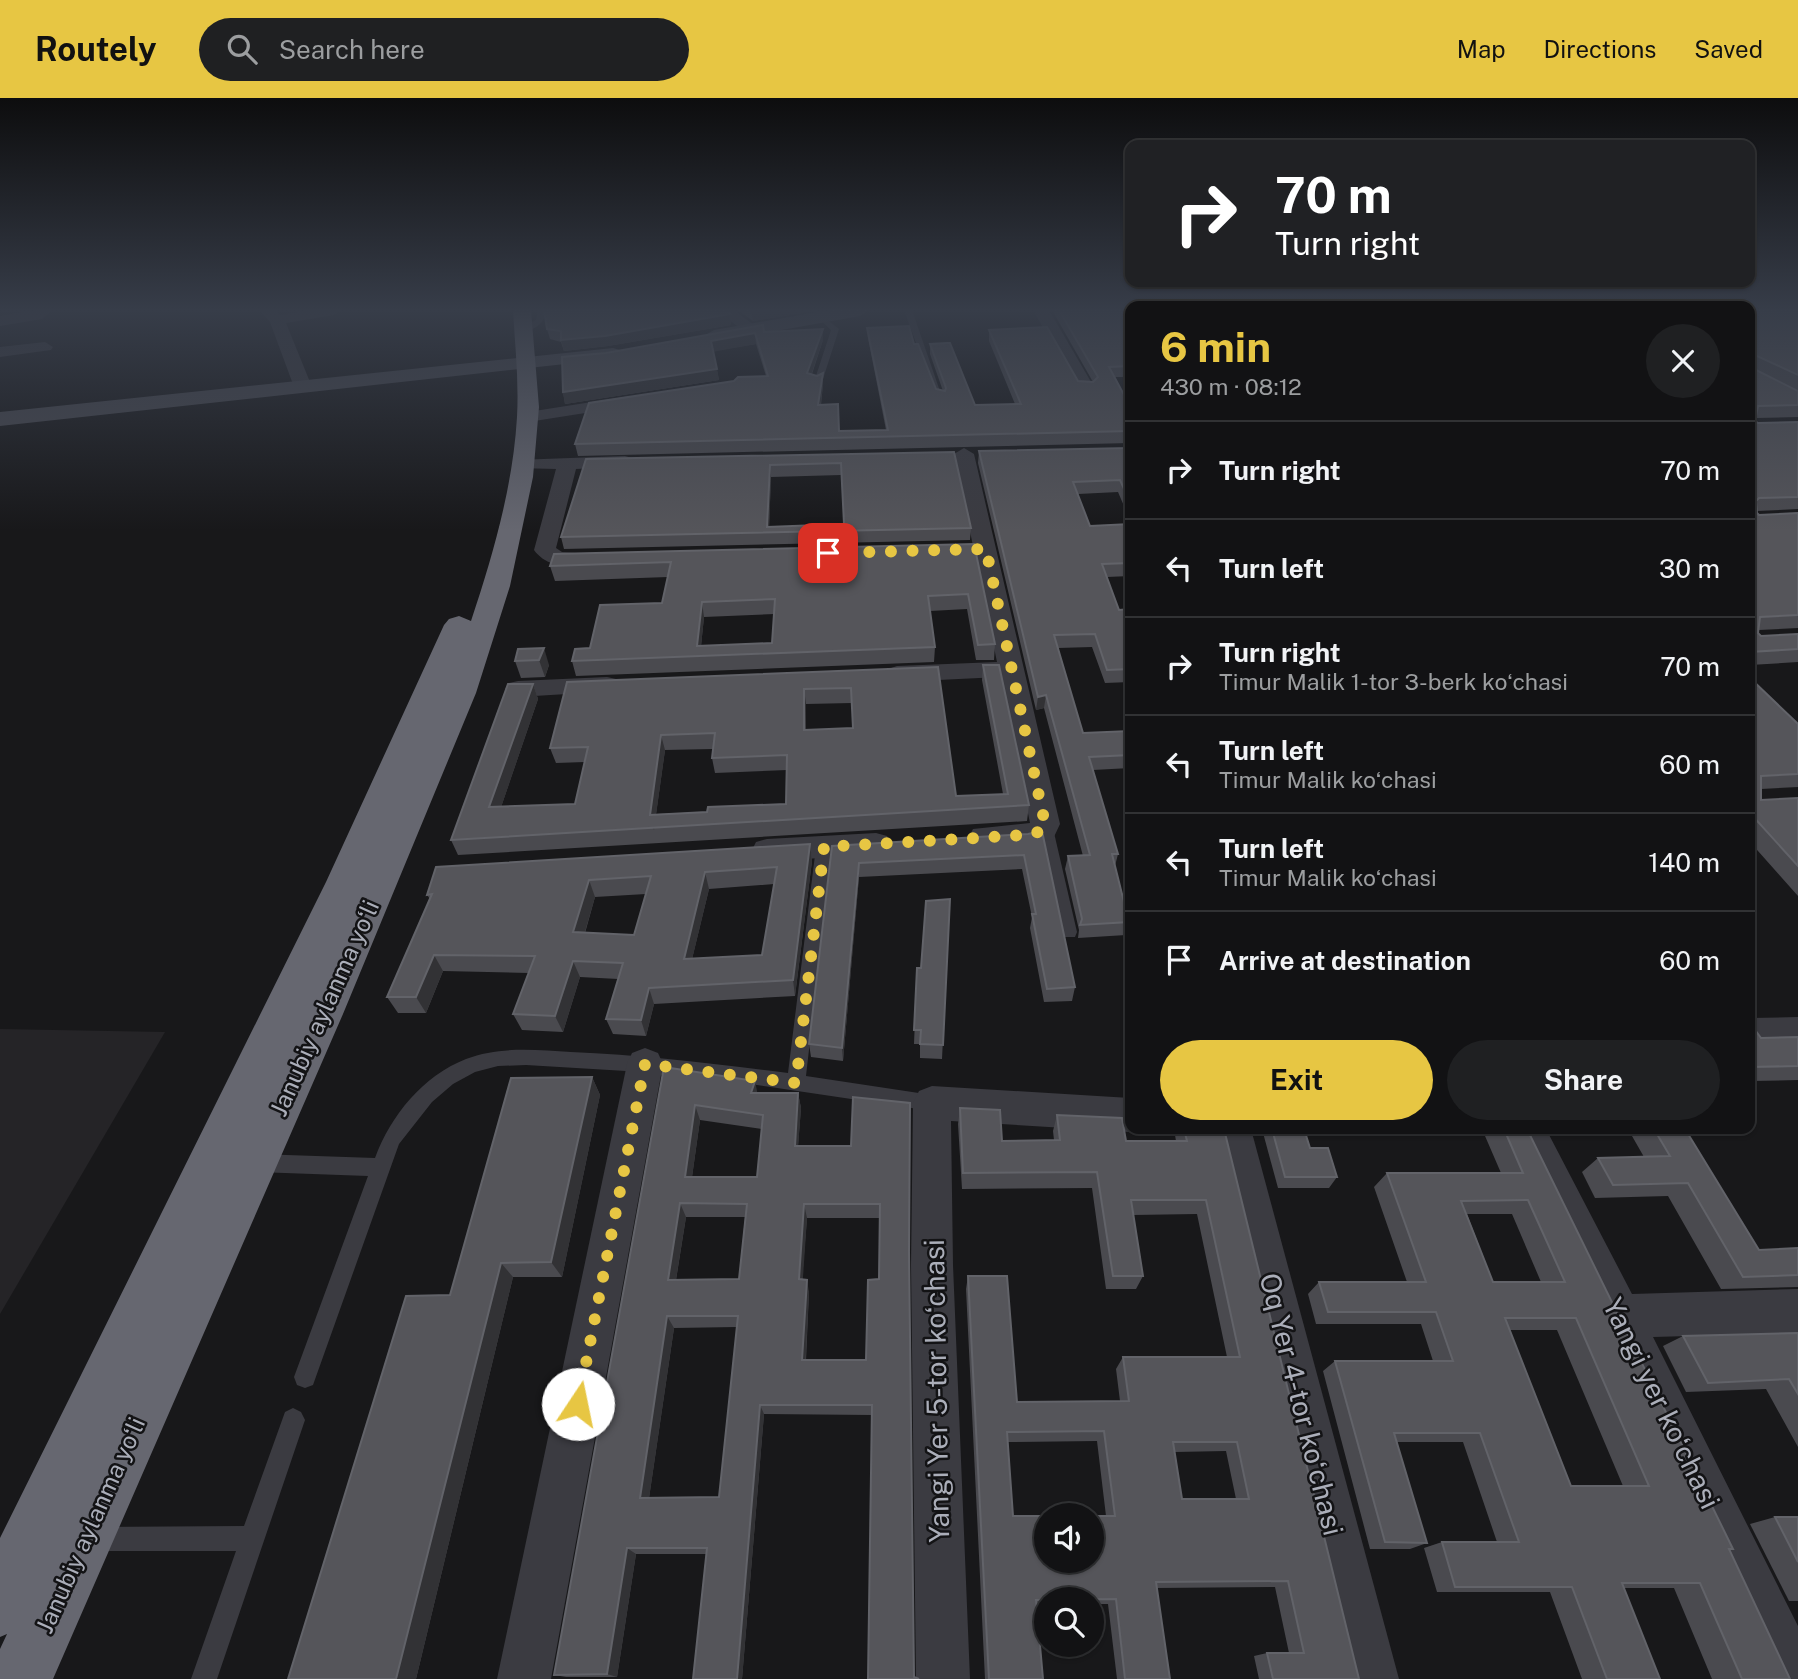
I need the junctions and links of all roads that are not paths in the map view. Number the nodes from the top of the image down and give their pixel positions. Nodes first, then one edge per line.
1 (302, 384) edge
2 (316, 384) edge
3 (514, 384) edge
4 (525, 384) edge
5 (935, 384) edge
6 (1083, 384) edge
7 (303, 387) junction
8 (1085, 387) edge
9 (649, 398) edge
10 (940, 398) edge
11 (528, 417) junction
12 (0, 419) edge
13 (964, 454) dead end
14 (650, 462) edge
15 (523, 464) junction
16 (567, 464) junction
17 (959, 549) edge
18 (986, 549) junction
19 (620, 559) edge
20 (1013, 669) junction
21 (875, 674) edge
22 (628, 684) edge
23 (517, 689) edge
24 (1045, 824) junction
25 (959, 839) edge
26 (905, 842) edge
27 (824, 847) junction
28 (742, 852) edge
29 (1069, 932) dead end
30 (1798, 1032) edge
31 (1755, 1033) edge
32 (645, 1064) junction
33 (796, 1083) junction
34 (932, 1103) junction
35 (1125, 1115) edge
36 (1233, 1134) edge
37 (1528, 1134) edge
38 (254, 1163) junction
39 (379, 1167) junction
40 (1798, 1311) edge
41 (1620, 1317) junction
42 (305, 1377) dead end
43 (293, 1420) dead end
44 (253, 1538) junction
45 (83, 1539) junction
46 (0, 1605) edge
47 (20, 1679) edge
48 (204, 1679) edge
49 (524, 1679) edge
50 (943, 1679) edge
51 (1372, 1679) edge
52 (1796, 1679) edge

1 - 7 street
2 - 7 street
3 - 46 highway, Janubiy aylanma yoʻli
4 - 11 highway, Janubiy aylanma yoʻli
5 - 10 lane
6 - 8 street
7 - 12 street
9 - 11 street
11 - 15 highway, Janubiy aylanma yoʻli
13 - 18 street
14 - 16 street
15 - 16 street
15 - 38 highway, Janubiy aylanma yoʻli
16 - 19 street
17 - 18 street
18 - 20 street
20 - 21 street
20 - 24 street
22 - 23 street
24 - 25 street
24 - 29 lane
26 - 27 street
27 - 28 street
27 - 33 lane
30 - 31 street
32 - 33 lane
32 - 39 lane
32 - 49 street
33 - 34 lane
34 - 35 street
34 - 50 street, Yangi Yer 5-tor koʻchasi
36 - 51 street, Oq Yer 4-tor koʻchasi
37 - 41 street, Yangi yer koʻchasi
38 - 39 lane
38 - 45 highway, Janubiy aylanma yoʻli
39 - 42 lane
40 - 41 street
41 - 52 street, Yangi yer koʻchasi
43 - 44 lane
44 - 45 lane
44 - 48 lane
45 - 47 highway, Janubiy aylanma yoʻli

